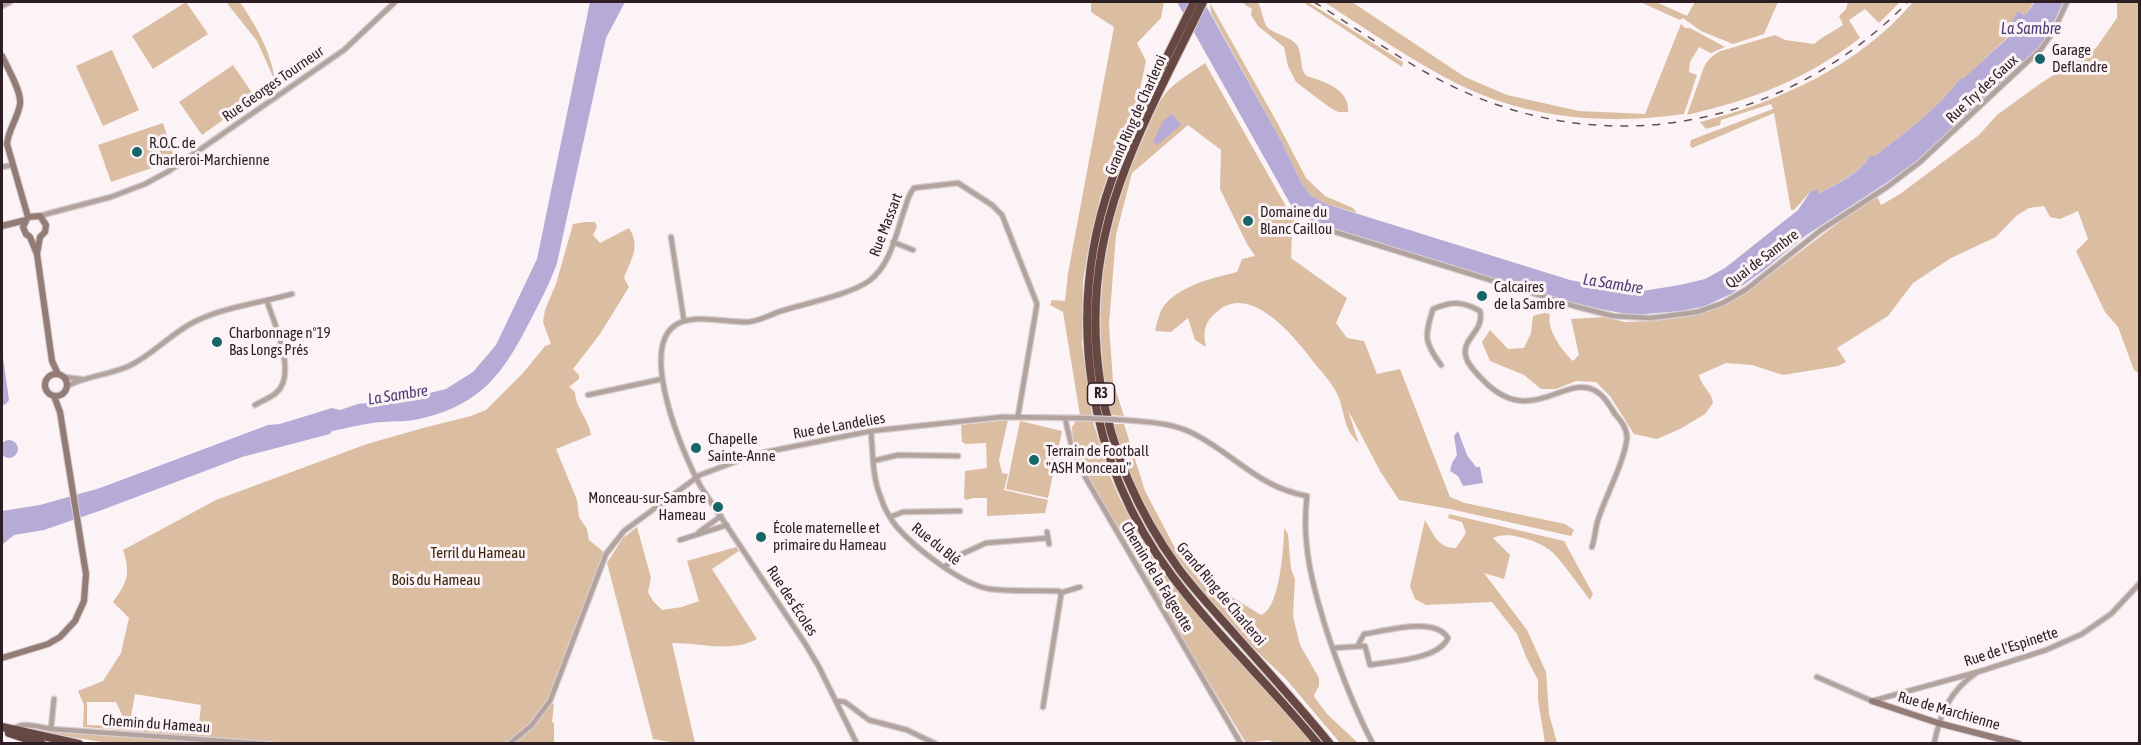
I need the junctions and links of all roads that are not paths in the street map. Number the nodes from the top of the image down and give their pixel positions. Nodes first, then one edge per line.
1 (10, 2) edge
2 (395, 2) edge
3 (1194, 2) edge
4 (1203, 2) edge
5 (2067, 2) edge
6 (2, 6) edge
7 (2, 56) edge
8 (1156, 90) junction
9 (13, 165) junction
10 (2, 167) edge
11 (1896, 181) joint
12 (55, 212) junction
13 (39, 216) junction
14 (27, 219) junction
15 (46, 224) junction
16 (4, 225) edge
17 (1319, 227) dead end
18 (24, 228) junction
19 (30, 237) junction
20 (40, 237) junction
21 (671, 237) dead end
22 (893, 242) junction
23 (913, 250) dead end
24 (37, 254) junction
25 (292, 294) dead end
26 (267, 301) junction
27 (684, 321) junction
28 (52, 361) junction
29 (1441, 365) dead end
30 (50, 375) junction
31 (61, 376) junction
32 (662, 378) junction
33 (81, 380) junction
34 (68, 386) junction
35 (62, 395) junction
36 (588, 395) dead end
37 (54, 396) junction
38 (255, 405) dead end
39 (60, 412) junction
40 (1018, 416) junction
41 (1065, 418) junction
42 (871, 431) junction
43 (958, 456) dead end
44 (873, 461) junction
45 (696, 478) junction
46 (960, 511) dead end
47 (721, 516) junction
48 (890, 517) junction
49 (727, 525) junction
50 (697, 534) junction
51 (1048, 538) dead end
52 (680, 540) dead end
53 (1592, 547) dead end
54 (944, 567) junction
55 (2139, 583) edge
56 (1080, 587) dead end
57 (1060, 593) junction
58 (1358, 645) junction
59 (1333, 648) junction
60 (2, 658) edge
61 (1981, 671) junction
62 (1817, 677) dead end
63 (54, 699) dead end
64 (837, 701) junction
65 (1872, 701) junction
66 (1042, 707) dead end
67 (1938, 723) junction
68 (2, 729) edge
69 (13, 729) junction
70 (51, 729) junction
71 (42, 734) edge
72 (24, 738) edge
73 (79, 744) edge
74 (266, 744) edge
75 (509, 744) edge
76 (857, 744) edge
77 (936, 744) edge
78 (1241, 744) edge
79 (1318, 744) edge
80 (1330, 744) edge
81 (1373, 744) edge
82 (1934, 744) edge
83 (2019, 744) edge

1 - 6 street
2 - 12 street, Rue Georges Tourneur
3 - 8 highway, Grand Ring de Charleroi / R3
4 - 8 highway, Grand Ring de Charleroi / R3
5 - 11 street, Rue Try des Gaux
7 - 9 street
8 - 79 highway, Grand Ring de Charleroi / R3
8 - 80 highway, Grand Ring de Charleroi / R3
9 - 10 street
9 - 14 street
11 - 17 street, Quai de Sambre
12 - 13 street, Rue Georges Tourneur
12 - 15 street
13 - 14 street
13 - 15 street
14 - 16 street
14 - 18 street
15 - 20 street
16 - 18 street
18 - 19 street
19 - 20 street
19 - 24 street
20 - 24 street
21 - 27 street
22 - 23 street
22 - 27 street, Rue Massart
22 - 40 street, Rue Massart
24 - 28 street
25 - 26 street
26 - 33 street
26 - 38 street
27 - 32 street, Rue des Écoles
28 - 30 street
28 - 31 street
29 - 53 street
30 - 31 street
30 - 37 street
31 - 33 street
31 - 34 street
32 - 36 street
32 - 45 street, Rue des Écoles
33 - 34 street
34 - 35 street
35 - 37 street
35 - 39 street
37 - 39 street
39 - 60 street
40 - 41 street, Rue de Landelies
40 - 42 street, Rue de Landelies
41 - 59 street, Rue de Landelies, bridge
41 - 78 street, Chemin de la Falgeotte
42 - 44 street, Rue du Blé
42 - 45 street, Rue de Landelies
43 - 44 street
44 - 48 street, Rue du Blé
45 - 47 street, Rue des Écoles
45 - 75 street, Rue de Landelies
46 - 48 street
47 - 49 street, Rue des Écoles
47 - 50 street
48 - 54 street, Rue du Blé
49 - 50 street
49 - 64 street, Rue des Écoles
50 - 52 street
51 - 54 street
54 - 57 street, Rue du Blé
55 - 61 street, Rue de l'Espinette
56 - 57 street, Rue du Blé
57 - 66 street
58 - 58 street
58 - 59 street
59 - 81 street
61 - 65 street, Rue de l'Espinette
61 - 67 street
62 - 65 street
63 - 70 street
64 - 76 street, Rue des Écoles
64 - 77 street
65 - 67 street, Rue de Marchienne
67 - 82 street
67 - 83 street, Rue de Marchienne
68 - 69 highway
68 - 72 highway
69 - 71 street, Chemin du Hameau
69 - 72 highway
70 - 71 street, Chemin du Hameau
70 - 74 street, Chemin du Hameau
71 - 72 highway
71 - 73 highway

